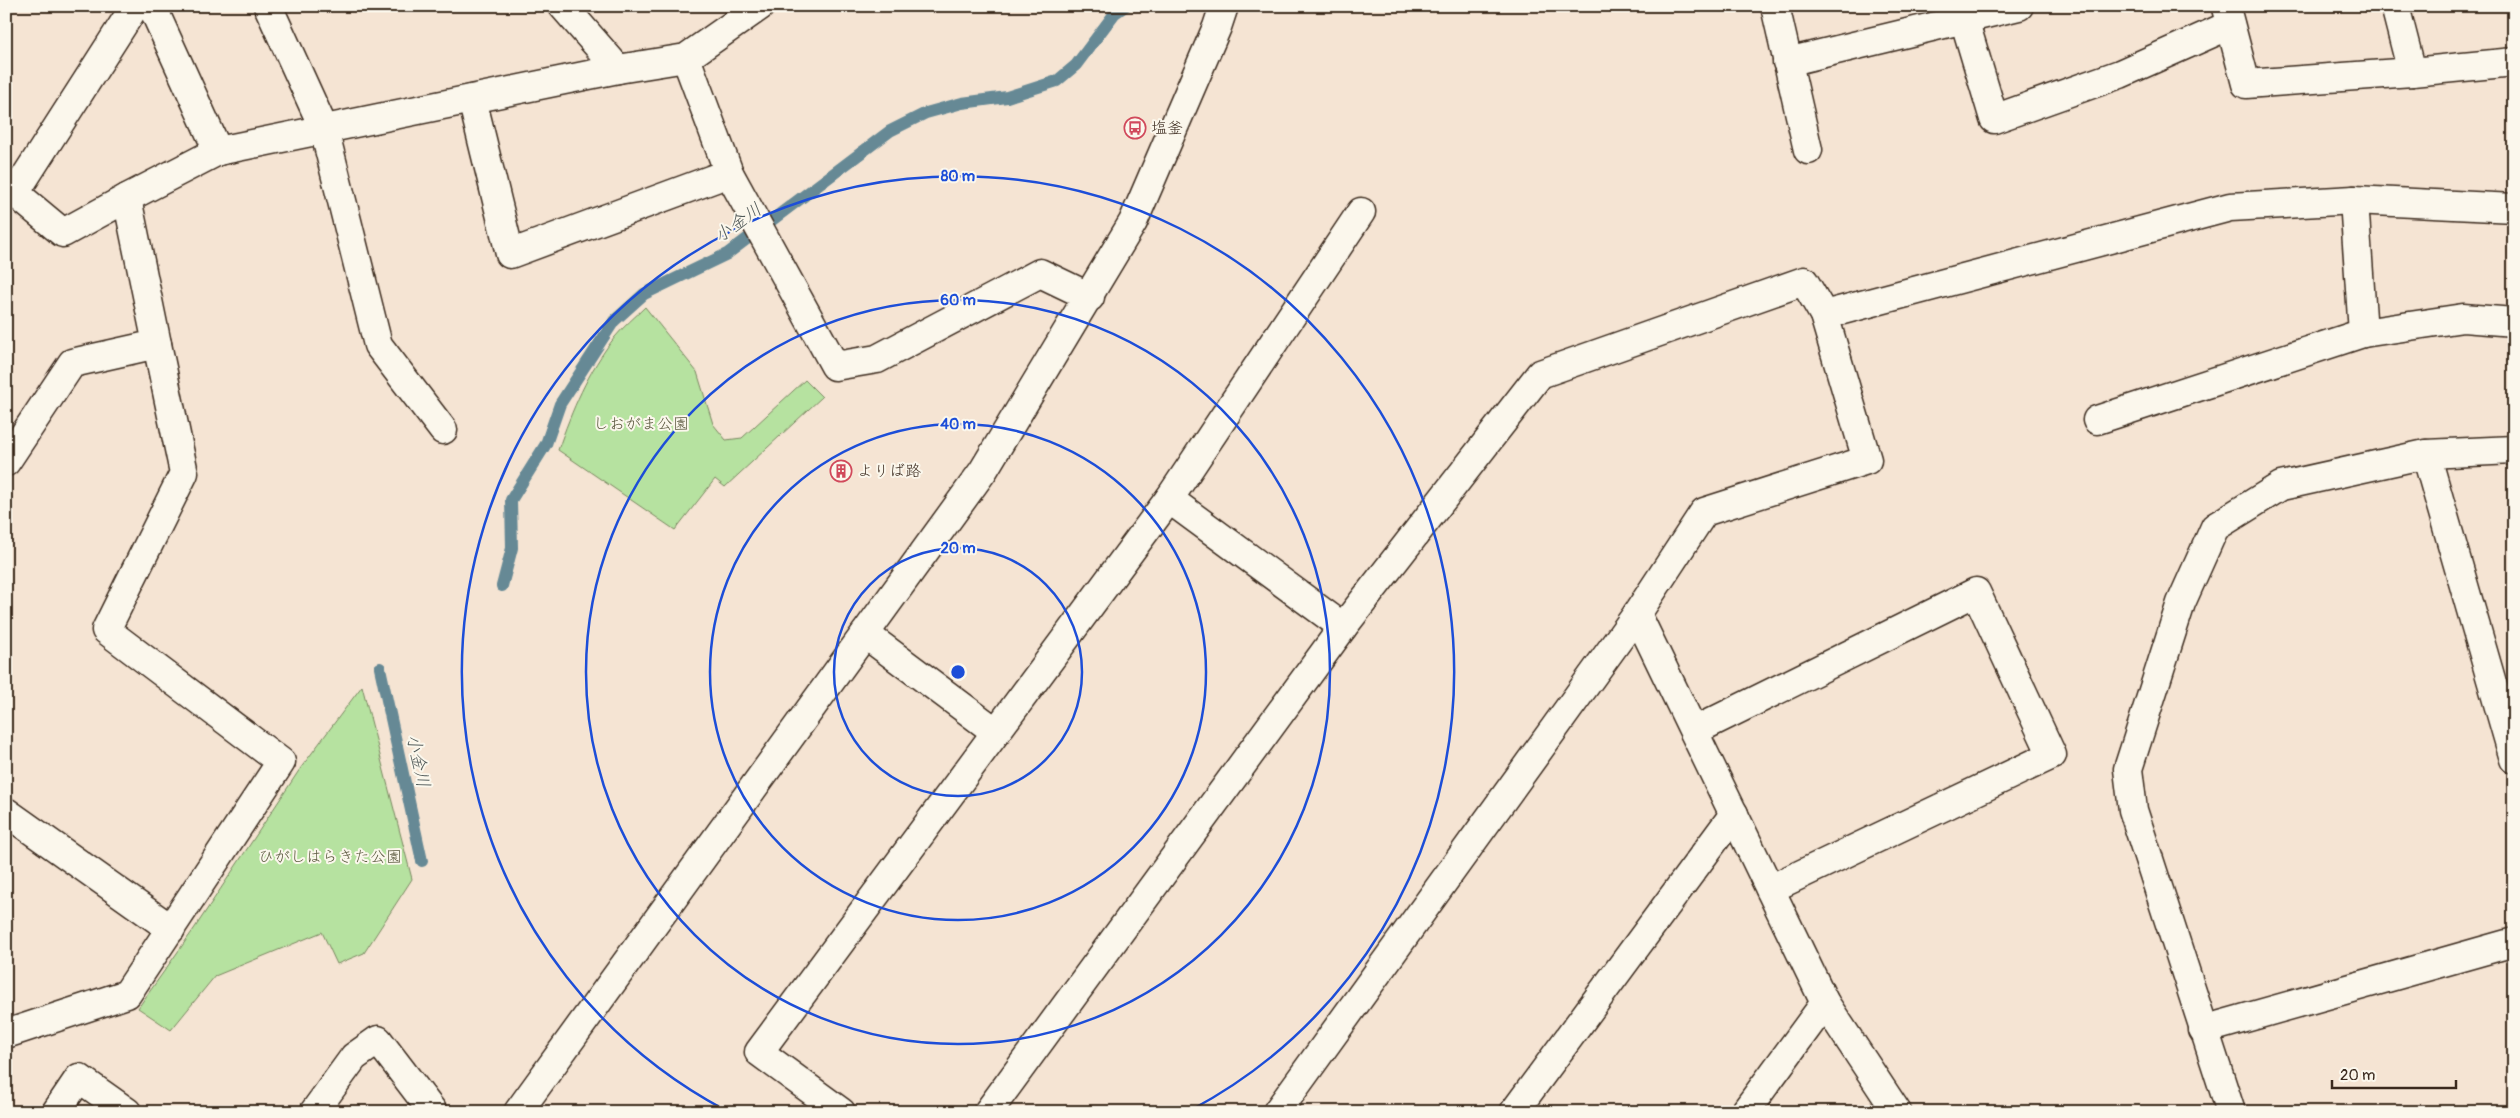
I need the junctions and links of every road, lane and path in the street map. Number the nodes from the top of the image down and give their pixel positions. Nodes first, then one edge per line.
1 (135, 6) edge
2 (152, 6) edge
3 (268, 6) edge
4 (563, 6) edge
5 (760, 6) edge
6 (1224, 6) edge
7 (1775, 6) edge
8 (2019, 6) edge
9 (2395, 6) edge
10 (2228, 16) edge
11 (1964, 19) junction
12 (686, 58) junction
13 (1787, 62) junction
14 (2514, 62) edge
15 (618, 69) junction
16 (2412, 72) junction
17 (472, 99) junction
18 (324, 129) junction
19 (1808, 150) dead end
20 (218, 151) junction
21 (729, 173) junction
22 (127, 198) junction
23 (2354, 200) junction
24 (2514, 208) edge
25 (1362, 212) dead end
26 (1090, 297) junction
27 (1824, 315) junction
28 (2514, 322) edge
29 (2363, 333) junction
30 (157, 344) junction
31 (2097, 420) dead end
32 (444, 430) dead end
33 (2514, 450) edge
34 (2426, 454) junction
35 (6, 462) edge
36 (1169, 499) junction
37 (1637, 614) junction
38 (1344, 627) junction
39 (865, 634) junction
40 (1694, 731) junction
41 (996, 732) junction
42 (2514, 759) edge
43 (6, 812) edge
44 (1734, 814) junction
45 (1770, 889) junction
46 (171, 929) junction
47 (2514, 942) edge
48 (1825, 1003) junction
49 (2203, 1030) junction
50 (6, 1034) edge
51 (56, 1112) edge
52 (127, 1112) edge
53 (314, 1112) edge
54 (432, 1112) edge
55 (518, 1112) edge
56 (841, 1112) edge
57 (988, 1112) edge
58 (1277, 1112) edge
59 (1514, 1112) edge
60 (1745, 1112) edge
61 (1897, 1112) edge
62 (2231, 1112) edge

1 - 22 street
2 - 20 street
3 - 18 street
4 - 15 street
5 - 12 street
6 - 26 street
7 - 13 street
8 - 11 street
9 - 16 street
10 - 11 street
10 - 16 street
11 - 13 street
12 - 15 street
12 - 21 street
13 - 19 street
14 - 16 street
15 - 17 street
17 - 18 street
17 - 21 street
18 - 20 street
18 - 32 street
20 - 22 street
21 - 26 street
22 - 30 street
23 - 24 street
23 - 27 street
23 - 29 street
25 - 36 street
26 - 39 street
27 - 37 street
27 - 38 street
28 - 29 street
29 - 31 street
30 - 35 street
30 - 46 street
33 - 34 street
34 - 42 street
34 - 49 street
36 - 38 street
36 - 41 street
37 - 40 street
37 - 58 street
38 - 57 street
39 - 41 street
39 - 55 street
40 - 44 street
40 - 45 street
41 - 56 street
43 - 46 street
44 - 45 street
44 - 59 street
45 - 48 street
46 - 50 street
47 - 49 street
48 - 60 street
48 - 61 street
49 - 62 street
51 - 52 street
53 - 54 street

